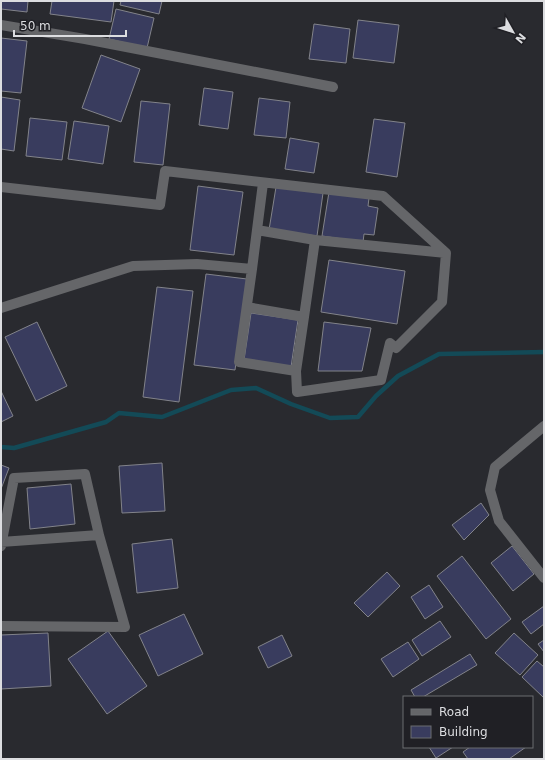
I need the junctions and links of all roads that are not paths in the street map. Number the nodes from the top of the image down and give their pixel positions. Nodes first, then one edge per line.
1 (1, 25) edge
2 (333, 87) dead end
3 (263, 183) junction
4 (1, 187) edge
5 (257, 230) junction
6 (315, 240) junction
7 (446, 253) junction
8 (252, 268) junction
9 (247, 307) junction
10 (1, 308) edge
11 (304, 317) junction
12 (296, 371) junction
13 (544, 426) edge
14 (99, 535) junction
15 (1, 543) edge
16 (544, 578) edge
17 (1, 626) edge

1 - 2 street
3 - 4 street
3 - 5 street
3 - 7 street
5 - 6 street
5 - 8 street
6 - 7 street
6 - 11 street
7 - 12 street
8 - 9 street
8 - 10 street
9 - 11 street
9 - 12 street
11 - 12 street
13 - 16 street
14 - 15 street
14 - 15 street
14 - 17 street

